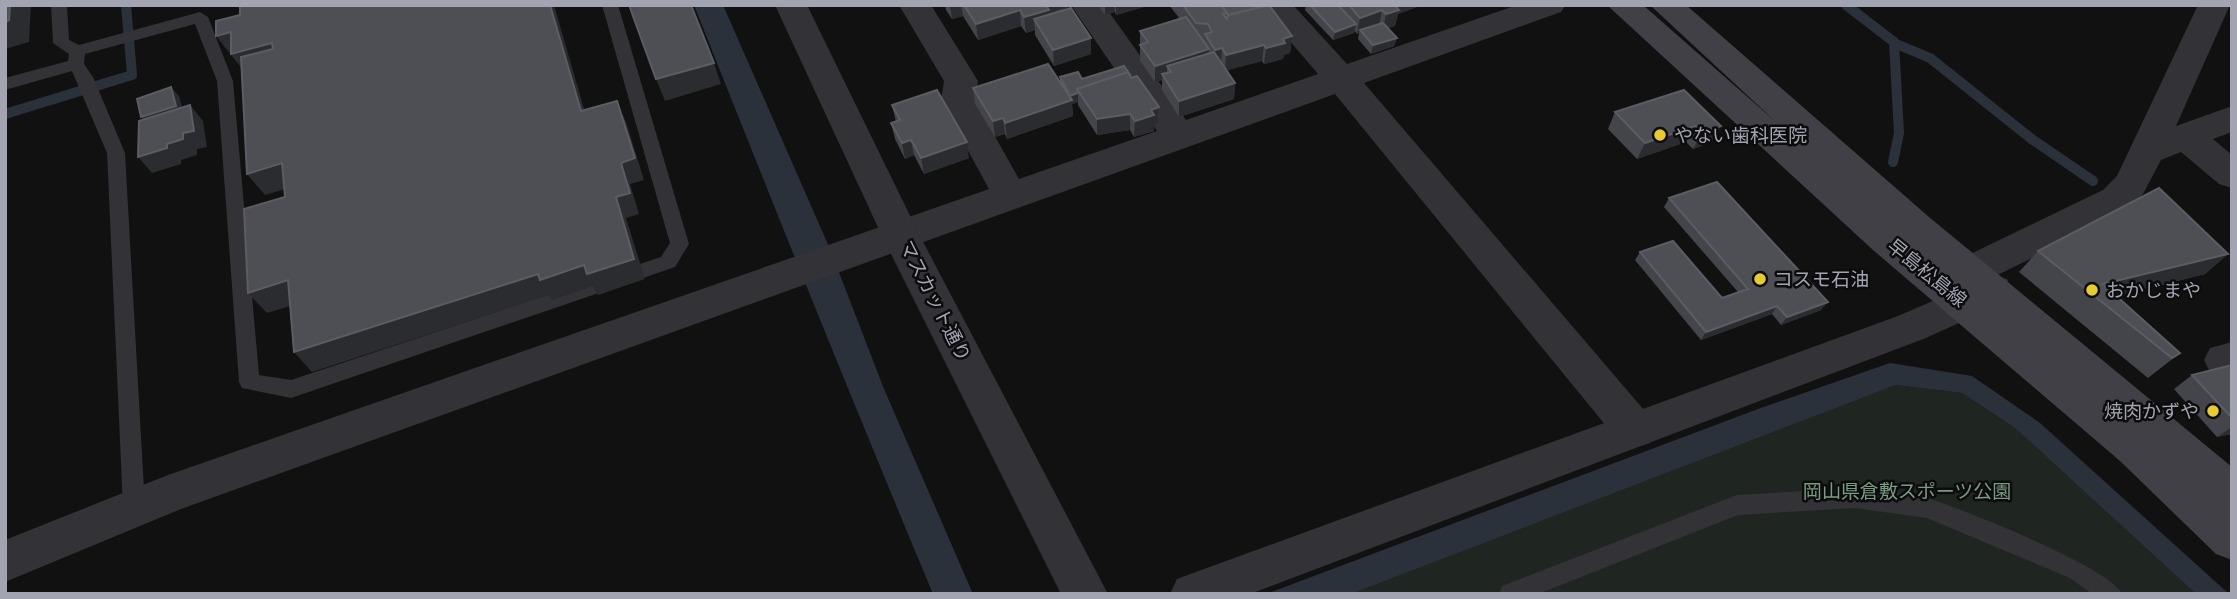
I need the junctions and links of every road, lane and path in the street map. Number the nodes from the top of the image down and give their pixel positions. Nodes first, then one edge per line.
1 (58, 5) edge
2 (216, 5) edge
3 (610, 5) edge
4 (791, 5) edge
5 (915, 5) edge
6 (1087, 5) edge
7 (1275, 5) edge
8 (1550, 5) edge
9 (1623, 5) edge
10 (1666, 5) edge
11 (2214, 5) edge
12 (200, 17) junction
13 (79, 64) junction
14 (1342, 80) junction
15 (5, 84) edge
16 (2232, 118) edge
17 (1179, 136) junction
18 (2187, 137) junction
19 (2148, 151) junction
20 (2232, 175) edge
21 (1011, 196) junction
22 (901, 236) junction
23 (1967, 287) junction
24 (1634, 430) junction
25 (2232, 493) edge
26 (134, 507) junction
27 (2232, 540) edge
28 (5, 561) edge
29 (1085, 594) edge
30 (1193, 594) edge
31 (1510, 594) edge
32 (2110, 594) edge

1 - 13 lane
2 - 12 lane
3 - 12 lane
4 - 22 street, マスカット通り
5 - 21 street
6 - 17 street
7 - 14 street
8 - 14 street
9 - 23 main road, 早島松島線
10 - 23 main road, 早島松島線
11 - 19 street
12 - 13 lane
13 - 15 lane
13 - 26 lane
14 - 17 street
14 - 24 street
16 - 18 street
17 - 21 street
18 - 19 street
18 - 20 street
19 - 23 street
21 - 22 street
22 - 26 street
22 - 29 street, マスカット通り
23 - 24 street
23 - 25 main road, 早島松島線
23 - 27 main road, 早島松島線
24 - 30 street
26 - 28 street
31 - 32 lane

